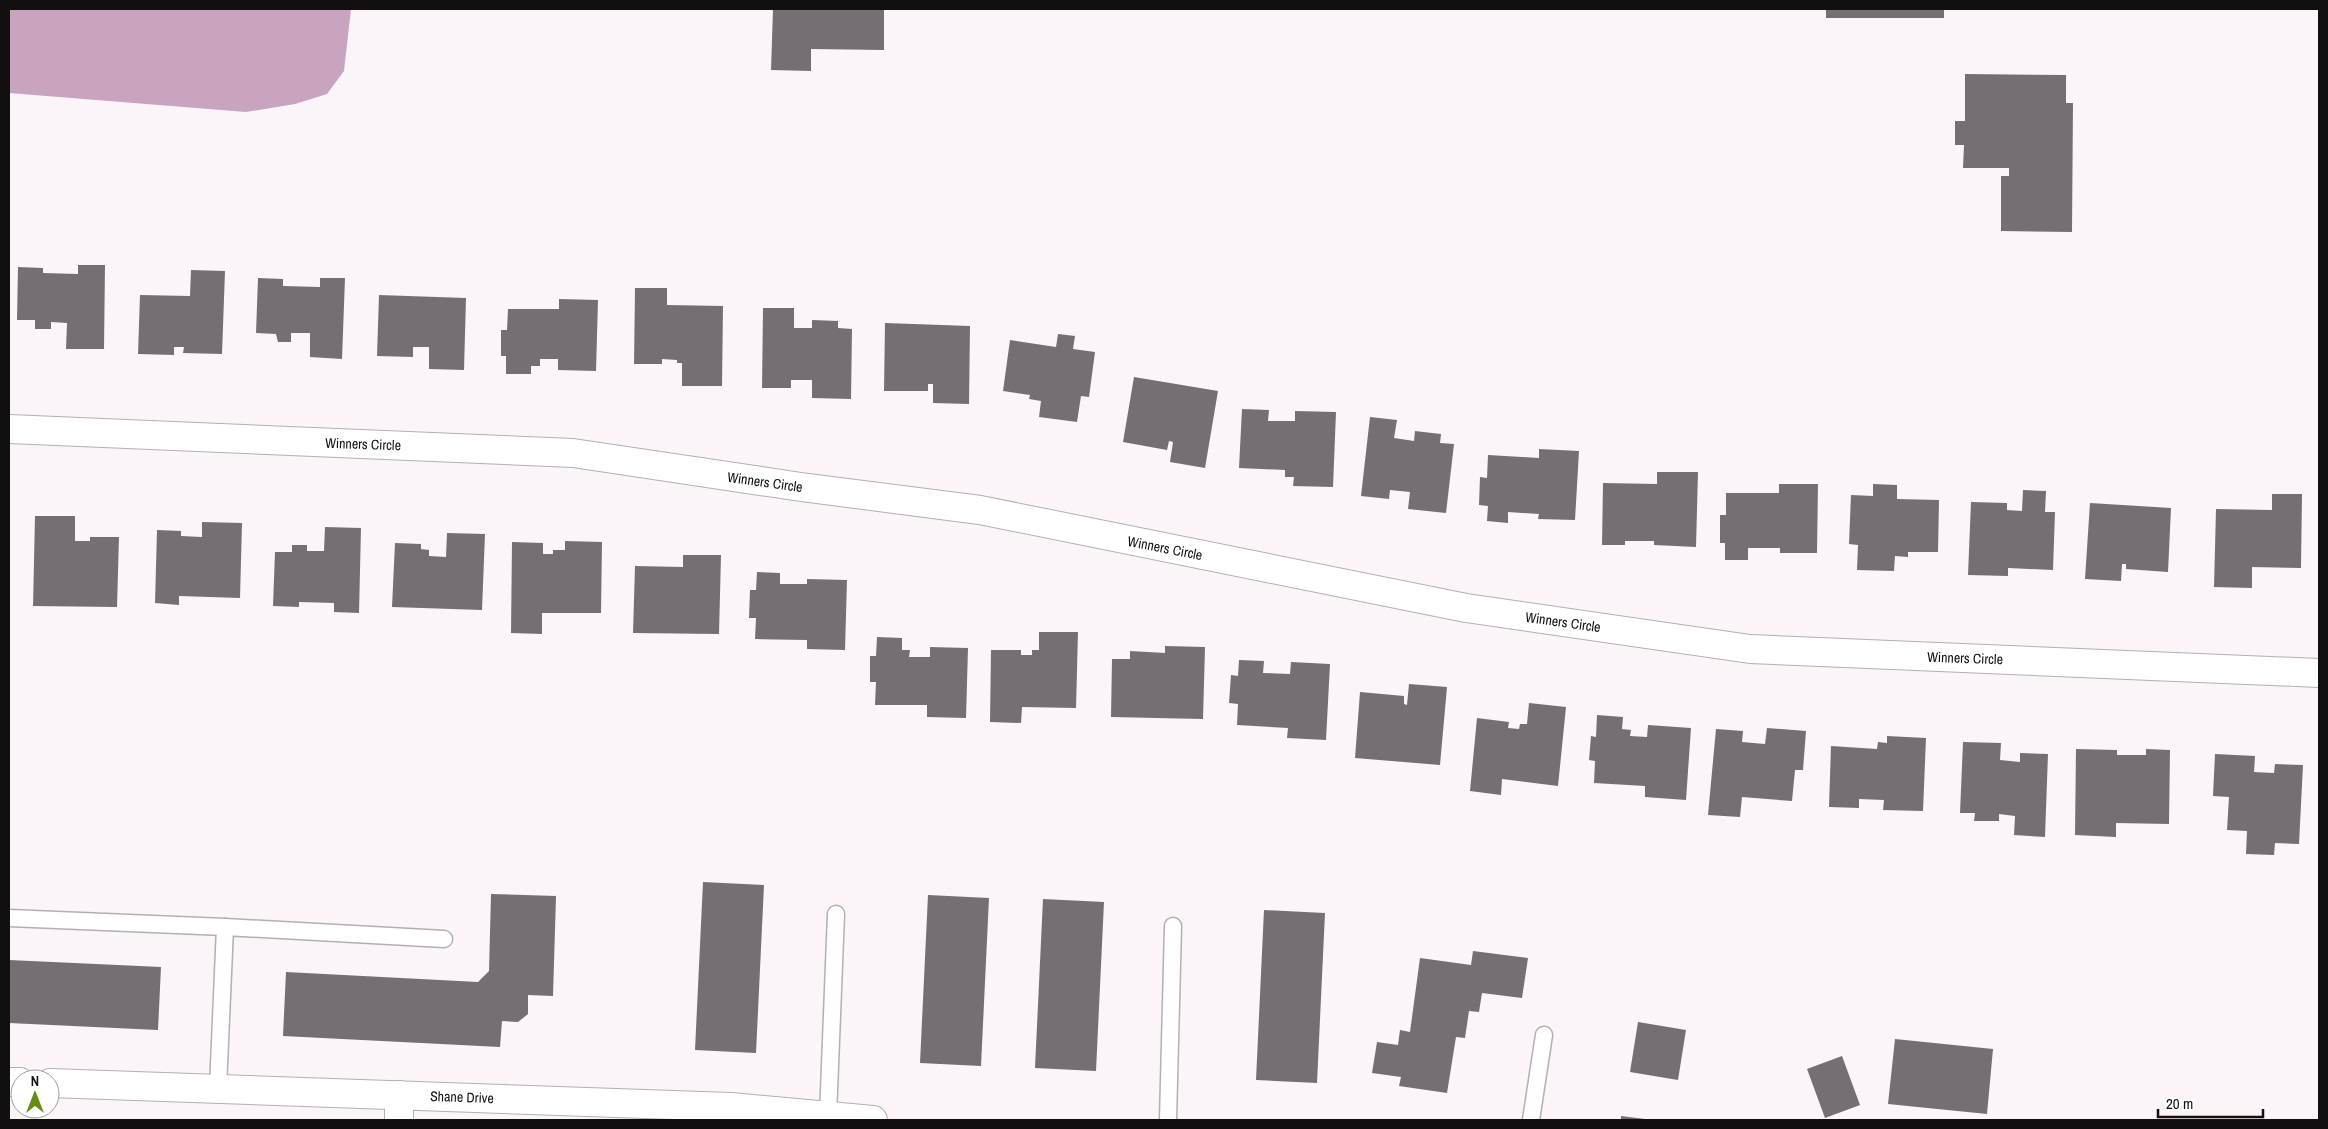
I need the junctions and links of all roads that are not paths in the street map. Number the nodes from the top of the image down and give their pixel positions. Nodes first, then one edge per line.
1 (9, 429) edge
2 (2319, 673) edge
3 (836, 914) dead end
4 (9, 918) edge
5 (1173, 926) dead end
6 (225, 927) junction
7 (444, 938) dead end
8 (1544, 1035) dead end
9 (60, 1083) edge
10 (218, 1088) junction
11 (399, 1108) edge
12 (634, 1112) edge
13 (828, 1116) junction
14 (873, 1120) edge
15 (1168, 1120) edge
16 (1532, 1120) edge

1 - 2 street, Winners Circle
3 - 13 lane
4 - 6 lane
5 - 15 lane
6 - 7 lane
6 - 10 lane
8 - 16 lane
9 - 10 street, Shane Drive
10 - 11 street, Shane Drive
11 - 12 street, Shane Drive
12 - 13 street, Shane Drive
13 - 14 street, Shane Drive

